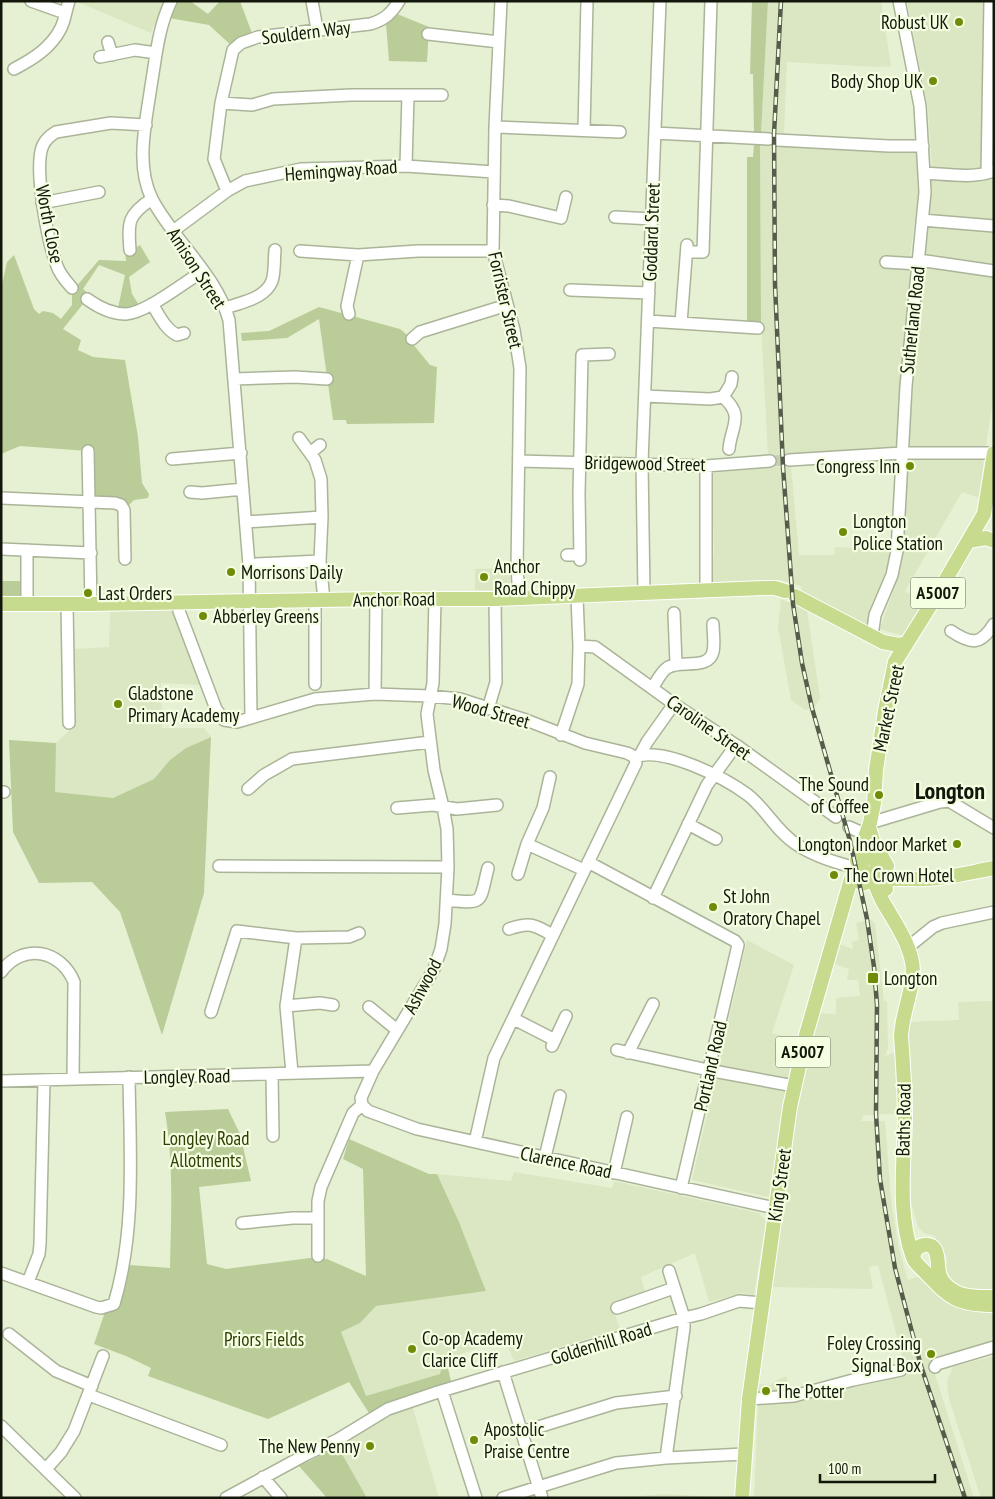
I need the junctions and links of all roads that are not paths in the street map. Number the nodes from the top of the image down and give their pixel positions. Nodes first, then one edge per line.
1 (31, 1) edge
2 (69, 1) edge
3 (171, 1) edge
4 (312, 1) edge
5 (399, 1) edge
6 (501, 1) edge
7 (587, 1) edge
8 (660, 1) edge
9 (711, 1) edge
10 (898, 1) edge
11 (990, 1) edge
12 (65, 13) junction
13 (317, 29) junction
14 (428, 34) dead end
15 (108, 42) dead end
16 (499, 42) junction
17 (156, 52) junction
18 (14, 69) dead end
19 (408, 95) junction
20 (442, 95) dead end
21 (221, 103) junction
22 (146, 125) junction
23 (495, 127) junction
24 (584, 130) junction
25 (620, 132) dead end
26 (655, 133) junction
27 (706, 136) junction
28 (923, 146) junction
29 (406, 166) junction
30 (494, 172) junction
31 (990, 172) edge
32 (925, 173) junction
33 (227, 191) junction
34 (99, 192) dead end
35 (566, 197) dead end
36 (152, 199) junction
37 (42, 203) junction
38 (493, 205) junction
39 (615, 216) dead end
40 (652, 219) junction
41 (922, 220) junction
42 (994, 226) edge
43 (173, 231) junction
44 (132, 246) dead end
45 (275, 250) dead end
46 (300, 250) dead end
47 (493, 251) junction
48 (358, 255) junction
49 (886, 262) dead end
50 (918, 262) junction
51 (203, 271) junction
52 (994, 272) edge
53 (64, 285) dead end
54 (570, 290) dead end
55 (649, 293) junction
56 (87, 299) dead end
57 (152, 304) junction
58 (507, 305) junction
59 (226, 308) junction
60 (345, 308) dead end
61 (648, 321) junction
62 (681, 323) junction
63 (751, 330) dead end
64 (416, 332) dead end
65 (179, 337) dead end
66 (609, 354) dead end
67 (732, 377) dead end
68 (235, 379) junction
69 (327, 379) dead end
70 (644, 396) junction
71 (723, 397) junction
72 (299, 438) dead end
73 (320, 446) dead end
74 (729, 449) dead end
75 (88, 451) dead end
76 (241, 453) junction
77 (310, 453) junction
78 (902, 453) junction
79 (994, 453) edge
80 (172, 459) dead end
81 (789, 460) tunnel mouth
82 (519, 461) junction
83 (770, 461) tunnel mouth
84 (580, 462) junction
85 (642, 463) junction
86 (706, 466) junction
87 (243, 489) junction
88 (190, 492) dead end
89 (1, 498) edge
90 (90, 503) junction
91 (984, 514) junction
92 (322, 517) junction
93 (246, 522) junction
94 (994, 535) edge
95 (968, 541) junction
96 (994, 541) edge
97 (1, 549) edge
98 (27, 550) junction
99 (91, 553) junction
100 (567, 555) dead end
101 (125, 559) dead end
102 (320, 561) junction
103 (256, 564) dead end
104 (706, 590) junction
105 (644, 594) junction
106 (577, 596) junction
107 (519, 598) junction
108 (376, 599) junction
109 (435, 599) junction
110 (495, 599) junction
111 (320, 600) junction
112 (251, 602) junction
113 (178, 603) junction
114 (1, 604) edge
115 (27, 604) junction
116 (67, 604) junction
117 (91, 604) junction
118 (674, 613) dead end
119 (713, 624) dead end
120 (994, 624) edge
121 (951, 631) dead end
122 (877, 639) junction
123 (907, 643) junction
124 (579, 646) junction
125 (895, 662) junction
126 (676, 664) junction
127 (315, 684) dead end
128 (653, 687) junction
129 (374, 694) junction
130 (430, 696) junction
131 (674, 704) junction
132 (488, 709) junction
133 (251, 718) junction
134 (69, 723) dead end
135 (562, 735) junction
136 (430, 742) junction
137 (736, 745) junction
138 (638, 756) junction
139 (715, 776) junction
140 (248, 788) dead end
141 (560, 788) dead end
142 (497, 805) dead end
143 (443, 806) junction
144 (397, 808) dead end
145 (836, 817) dead end
146 (688, 824) junction
147 (849, 827) dead end
148 (869, 828) junction
149 (994, 828) edge
150 (716, 838) dead end
151 (527, 844) junction
152 (219, 866) dead end
153 (586, 866) junction
154 (448, 867) junction
155 (488, 868) dead end
156 (994, 868) edge
157 (518, 874) dead end
158 (859, 877) junction
159 (904, 878) junction
160 (653, 898) junction
161 (447, 900) junction
162 (990, 915) edge
163 (509, 929) dead end
164 (360, 933) dead end
165 (552, 935) junction
166 (296, 938) junction
167 (907, 948) junction
168 (1, 972) edge
169 (653, 1004) dead end
170 (333, 1005) dead end
171 (286, 1006) junction
172 (369, 1007) dead end
173 (211, 1012) dead end
174 (566, 1016) dead end
175 (514, 1019) junction
176 (397, 1030) junction
177 (708, 1070) junction
178 (373, 1071) junction
179 (292, 1073) junction
180 (272, 1074) junction
181 (129, 1078) junction
182 (73, 1079) junction
183 (44, 1080) junction
184 (1, 1081) edge
185 (794, 1086) junction
186 (560, 1096) dead end
187 (362, 1105) junction
188 (627, 1117) dead end
189 (273, 1136) dead end
190 (475, 1142) junction
191 (545, 1157) junction
192 (614, 1172) junction
193 (681, 1188) junction
194 (775, 1208) junction
195 (318, 1218) junction
196 (242, 1223) dead end
197 (907, 1228) junction
198 (925, 1245) junction
199 (318, 1256) dead end
200 (937, 1259) junction
201 (918, 1263) junction
202 (669, 1271) dead end
203 (1, 1273) edge
204 (28, 1282) junction
205 (674, 1288) junction
206 (994, 1297) edge
207 (762, 1303) junction
208 (994, 1305) edge
209 (617, 1308) dead end
210 (684, 1318) junction
211 (9, 1334) dead end
212 (994, 1347) edge
213 (103, 1356) dead end
214 (935, 1367) dead end
215 (901, 1370) dead end
216 (503, 1372) junction
217 (90, 1390) junction
218 (442, 1391) junction
219 (676, 1396) junction
220 (748, 1398) junction
221 (1, 1426) edge
222 (522, 1432) junction
223 (222, 1444) dead end
224 (744, 1454) junction
225 (666, 1458) junction
226 (46, 1469) junction
227 (263, 1477) junction
228 (540, 1492) edge
229 (76, 1498) edge
230 (226, 1498) edge
231 (281, 1498) edge
232 (476, 1498) edge
233 (503, 1498) edge
234 (742, 1498) edge

1 - 12 street
2 - 12 street
3 - 17 street, Amison Street
4 - 13 street
5 - 13 street, Souldern Way
6 - 16 street, Forrister Street
7 - 24 street
8 - 26 street, Goddard Street
9 - 27 street
10 - 28 street, Sutherland Road
11 - 31 street
12 - 18 street
13 - 21 street, Souldern Way
14 - 16 street
15 - 17 street
16 - 23 street, Forrister Street
17 - 22 street, Amison Street
19 - 20 street
19 - 21 street
19 - 29 street
21 - 33 street, Souldern Way
22 - 36 street, Amison Street
22 - 37 street, Worth Close
23 - 24 street
23 - 30 street, Forrister Street
24 - 25 street
26 - 27 street
26 - 40 street, Goddard Street
27 - 28 street
27 - 62 street
28 - 32 street, Sutherland Road
29 - 30 street, Hemingway Road
29 - 33 street, Hemingway Road
30 - 38 street, Forrister Street
31 - 32 street
32 - 41 street, Sutherland Road
33 - 43 street, Hemingway Road
34 - 37 street
35 - 38 street
36 - 43 street, Amison Street
36 - 44 street
37 - 53 street, Worth Close
38 - 47 street, Forrister Street
39 - 40 street
40 - 55 street, Goddard Street
41 - 42 street
41 - 50 street, Sutherland Road
43 - 51 street, Amison Street
45 - 59 street
46 - 48 street
47 - 48 street
47 - 58 street, Forrister Street
48 - 60 street
49 - 50 street
50 - 52 street
50 - 78 street, Sutherland Road
51 - 57 street
51 - 59 street, Amison Street
54 - 55 street
55 - 61 street, Goddard Street
56 - 57 street
57 - 65 street
58 - 64 street
58 - 82 street, Forrister Street
59 - 68 street, Amison Street
61 - 62 street
61 - 70 street, Goddard Street
62 - 63 street
66 - 84 street
67 - 71 street
68 - 69 street
68 - 76 street, Amison Street
70 - 71 street
70 - 85 street, Goddard Street
71 - 74 street
72 - 77 street
73 - 77 street
75 - 90 street
76 - 80 street
76 - 87 street, Amison Street
77 - 92 street
78 - 79 street
78 - 81 street
78 - 122 street, Sutherland Road
79 - 91 main road, A5007
82 - 84 street, Bridgewood Street
82 - 107 street, Forrister Street
83 - 86 street, Bridgewood Street
84 - 85 street, Bridgewood Street
84 - 100 street
85 - 86 street, Bridgewood Street
85 - 105 street, Goddard Street
86 - 104 street
87 - 88 street
87 - 93 street, Amison Street
89 - 90 street
90 - 99 street
90 - 101 street
91 - 94 main road
91 - 95 main road, Market Street / A5007
92 - 93 street
92 - 102 street
93 - 112 street, Amison Street
95 - 96 main road
95 - 123 main road, Market Street / A5007
97 - 98 street
98 - 99 street
98 - 115 street
99 - 117 street
102 - 103 street
102 - 111 street
104 - 105 main road, Anchor Road
104 - 122 main road, Anchor Road
105 - 106 main road, Anchor Road
106 - 107 main road, Anchor Road
106 - 124 street
107 - 110 main road, Anchor Road
108 - 109 main road, Anchor Road
108 - 111 main road, Anchor Road
108 - 129 street
109 - 110 main road, Anchor Road
109 - 130 street, Ashwood
110 - 132 street
111 - 112 main road, Anchor Road
111 - 127 street
112 - 113 main road, Anchor Road
112 - 133 street, Amison Street
113 - 117 main road, Anchor Road
113 - 133 street, Wood Street
114 - 115 main road, Anchor Road
115 - 116 main road, Anchor Road
116 - 117 main road, Anchor Road
116 - 134 street
118 - 126 street
119 - 126 street
120 - 121 street
122 - 123 main road, Anchor Road
122 - 125 main road
123 - 125 main road, Market Street / A5007
124 - 128 street, Caroline Street
124 - 135 street
125 - 148 main road, Market Street / A5007
126 - 128 street
128 - 131 street, Caroline Street
129 - 130 street, Wood Street
129 - 133 street, Wood Street
130 - 132 street, Wood Street
130 - 136 street, Ashwood
131 - 137 street, Caroline Street
131 - 138 street
132 - 135 street, Wood Street
135 - 138 street, Wood Street
136 - 140 street
136 - 143 street, Ashwood
137 - 139 street
137 - 145 street, Caroline Street
138 - 139 street, Wood Street
138 - 153 street
139 - 146 street
139 - 158 street, Wood Street
141 - 151 street
142 - 143 street
143 - 144 street
143 - 154 street, Ashwood
146 - 150 street
146 - 160 street
147 - 148 street
148 - 149 street
148 - 158 main road, A5007
148 - 159 main road
151 - 153 street
151 - 157 street
152 - 154 street
153 - 160 street
153 - 165 street
154 - 161 street, Ashwood
155 - 161 street
156 - 159 main road
158 - 159 main road
158 - 167 main road, Baths Road
158 - 185 main road, King Street / A5007
160 - 177 street, Portland Road
161 - 176 street, Ashwood
162 - 167 street
163 - 165 street
164 - 166 street
165 - 175 street
166 - 171 street
166 - 173 street
167 - 197 main road, Baths Road
168 - 182 street
169 - 177 street
170 - 171 street
171 - 179 street
172 - 176 street
174 - 175 street
175 - 190 street
176 - 178 street, Ashwood
177 - 185 street
177 - 193 street, Portland Road
178 - 179 street, Longley Road
178 - 187 street, Ashwood
179 - 180 street, Longley Road
180 - 181 street, Longley Road
180 - 189 street
181 - 182 street, Longley Road
181 - 204 street
182 - 183 street, Longley Road
183 - 184 street, Longley Road
183 - 204 street
185 - 194 main road, King Street / A5007
186 - 191 street
187 - 190 street, Clarence Road
187 - 195 street, Ashwood
188 - 192 street
190 - 191 street, Clarence Road
191 - 192 street, Clarence Road
192 - 193 street, Clarence Road
193 - 194 street, Clarence Road
194 - 207 main road, King Street / A5007
195 - 196 street
195 - 199 street, Ashwood
197 - 198 main road
197 - 201 main road, Baths Road
198 - 200 main road
198 - 201 main road
200 - 201 main road
200 - 206 main road
201 - 208 main road, Baths Road
202 - 205 street
203 - 204 street
205 - 209 street
205 - 210 street
207 - 210 street, Goldenhill Road
207 - 220 main road, King Street / A5007
210 - 216 street, Goldenhill Road
210 - 219 street
211 - 217 street
212 - 214 street
213 - 217 street
215 - 220 street
216 - 218 street, Goldenhill Road
216 - 222 street
217 - 223 street
217 - 226 street
218 - 227 street, Goldenhill Road
218 - 232 street
219 - 222 street
219 - 225 street
220 - 224 main road, King Street / A5007
221 - 226 street
222 - 228 street
224 - 225 street
224 - 234 main road, King Street / A5007
225 - 228 street
226 - 229 street
227 - 230 street, Goldenhill Road
227 - 231 street
228 - 233 street

